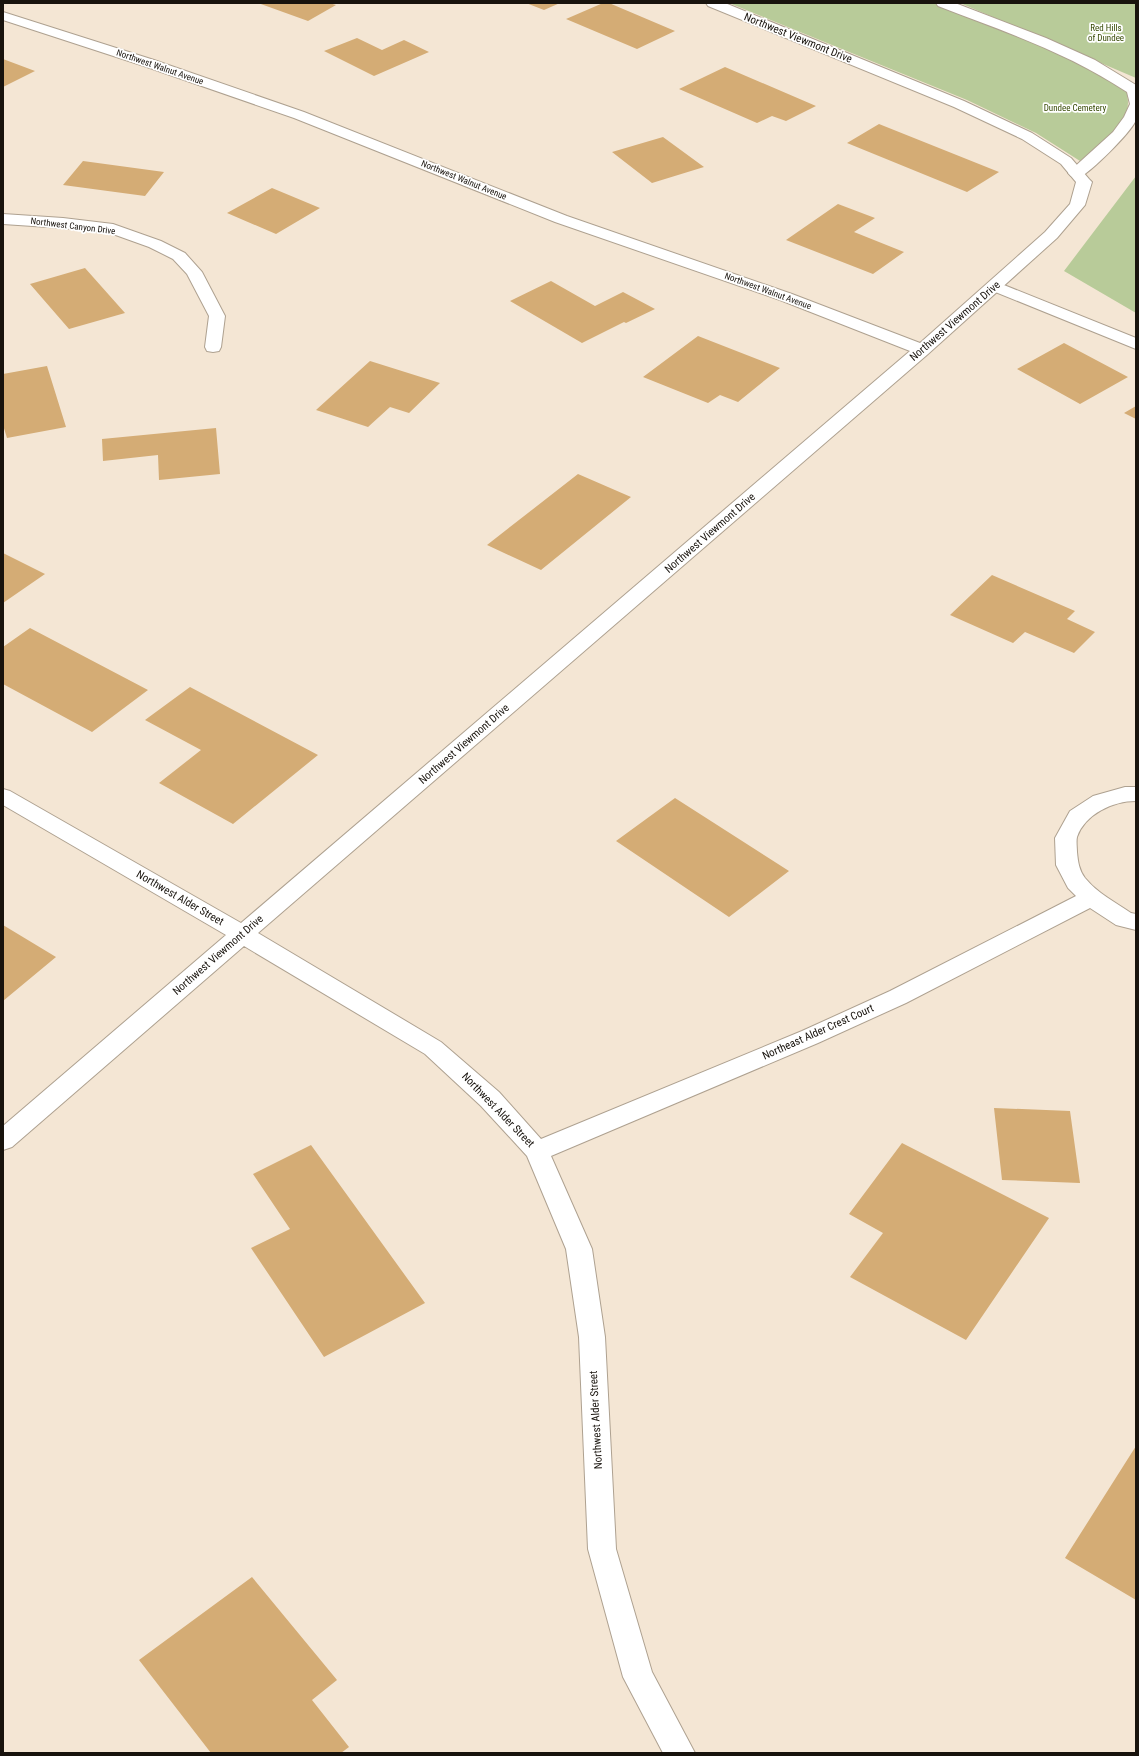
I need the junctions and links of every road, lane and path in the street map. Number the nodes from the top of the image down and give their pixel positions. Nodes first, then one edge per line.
1 (713, 3) edge
2 (943, 3) edge
3 (3, 16) edge
4 (1136, 103) edge
5 (1136, 106) edge
6 (1076, 172) junction
7 (3, 219) edge
8 (994, 286) junction
9 (1136, 344) edge
10 (213, 347) dead end
11 (922, 350) junction
12 (1136, 794) edge
13 (3, 796) edge
14 (1091, 898) junction
15 (1136, 922) edge
16 (242, 934) junction
17 (3, 1140) edge
18 (537, 1151) junction
19 (680, 1753) edge

1 - 6 street, Northwest Viewmont Drive
2 - 4 street
3 - 11 street, Northwest Walnut Avenue
5 - 6 street
6 - 8 street, Northwest Viewmont Drive
7 - 10 street, Northwest Canyon Drive
8 - 9 street
8 - 11 street, Northwest Viewmont Drive
11 - 16 street, Northwest Viewmont Drive
12 - 14 street
13 - 16 street, Northwest Alder Street
14 - 15 street
14 - 18 street, Northeast Alder Crest Court
16 - 17 street, Northwest Viewmont Drive
16 - 18 street, Northwest Alder Street
18 - 19 street, Northwest Alder Street

